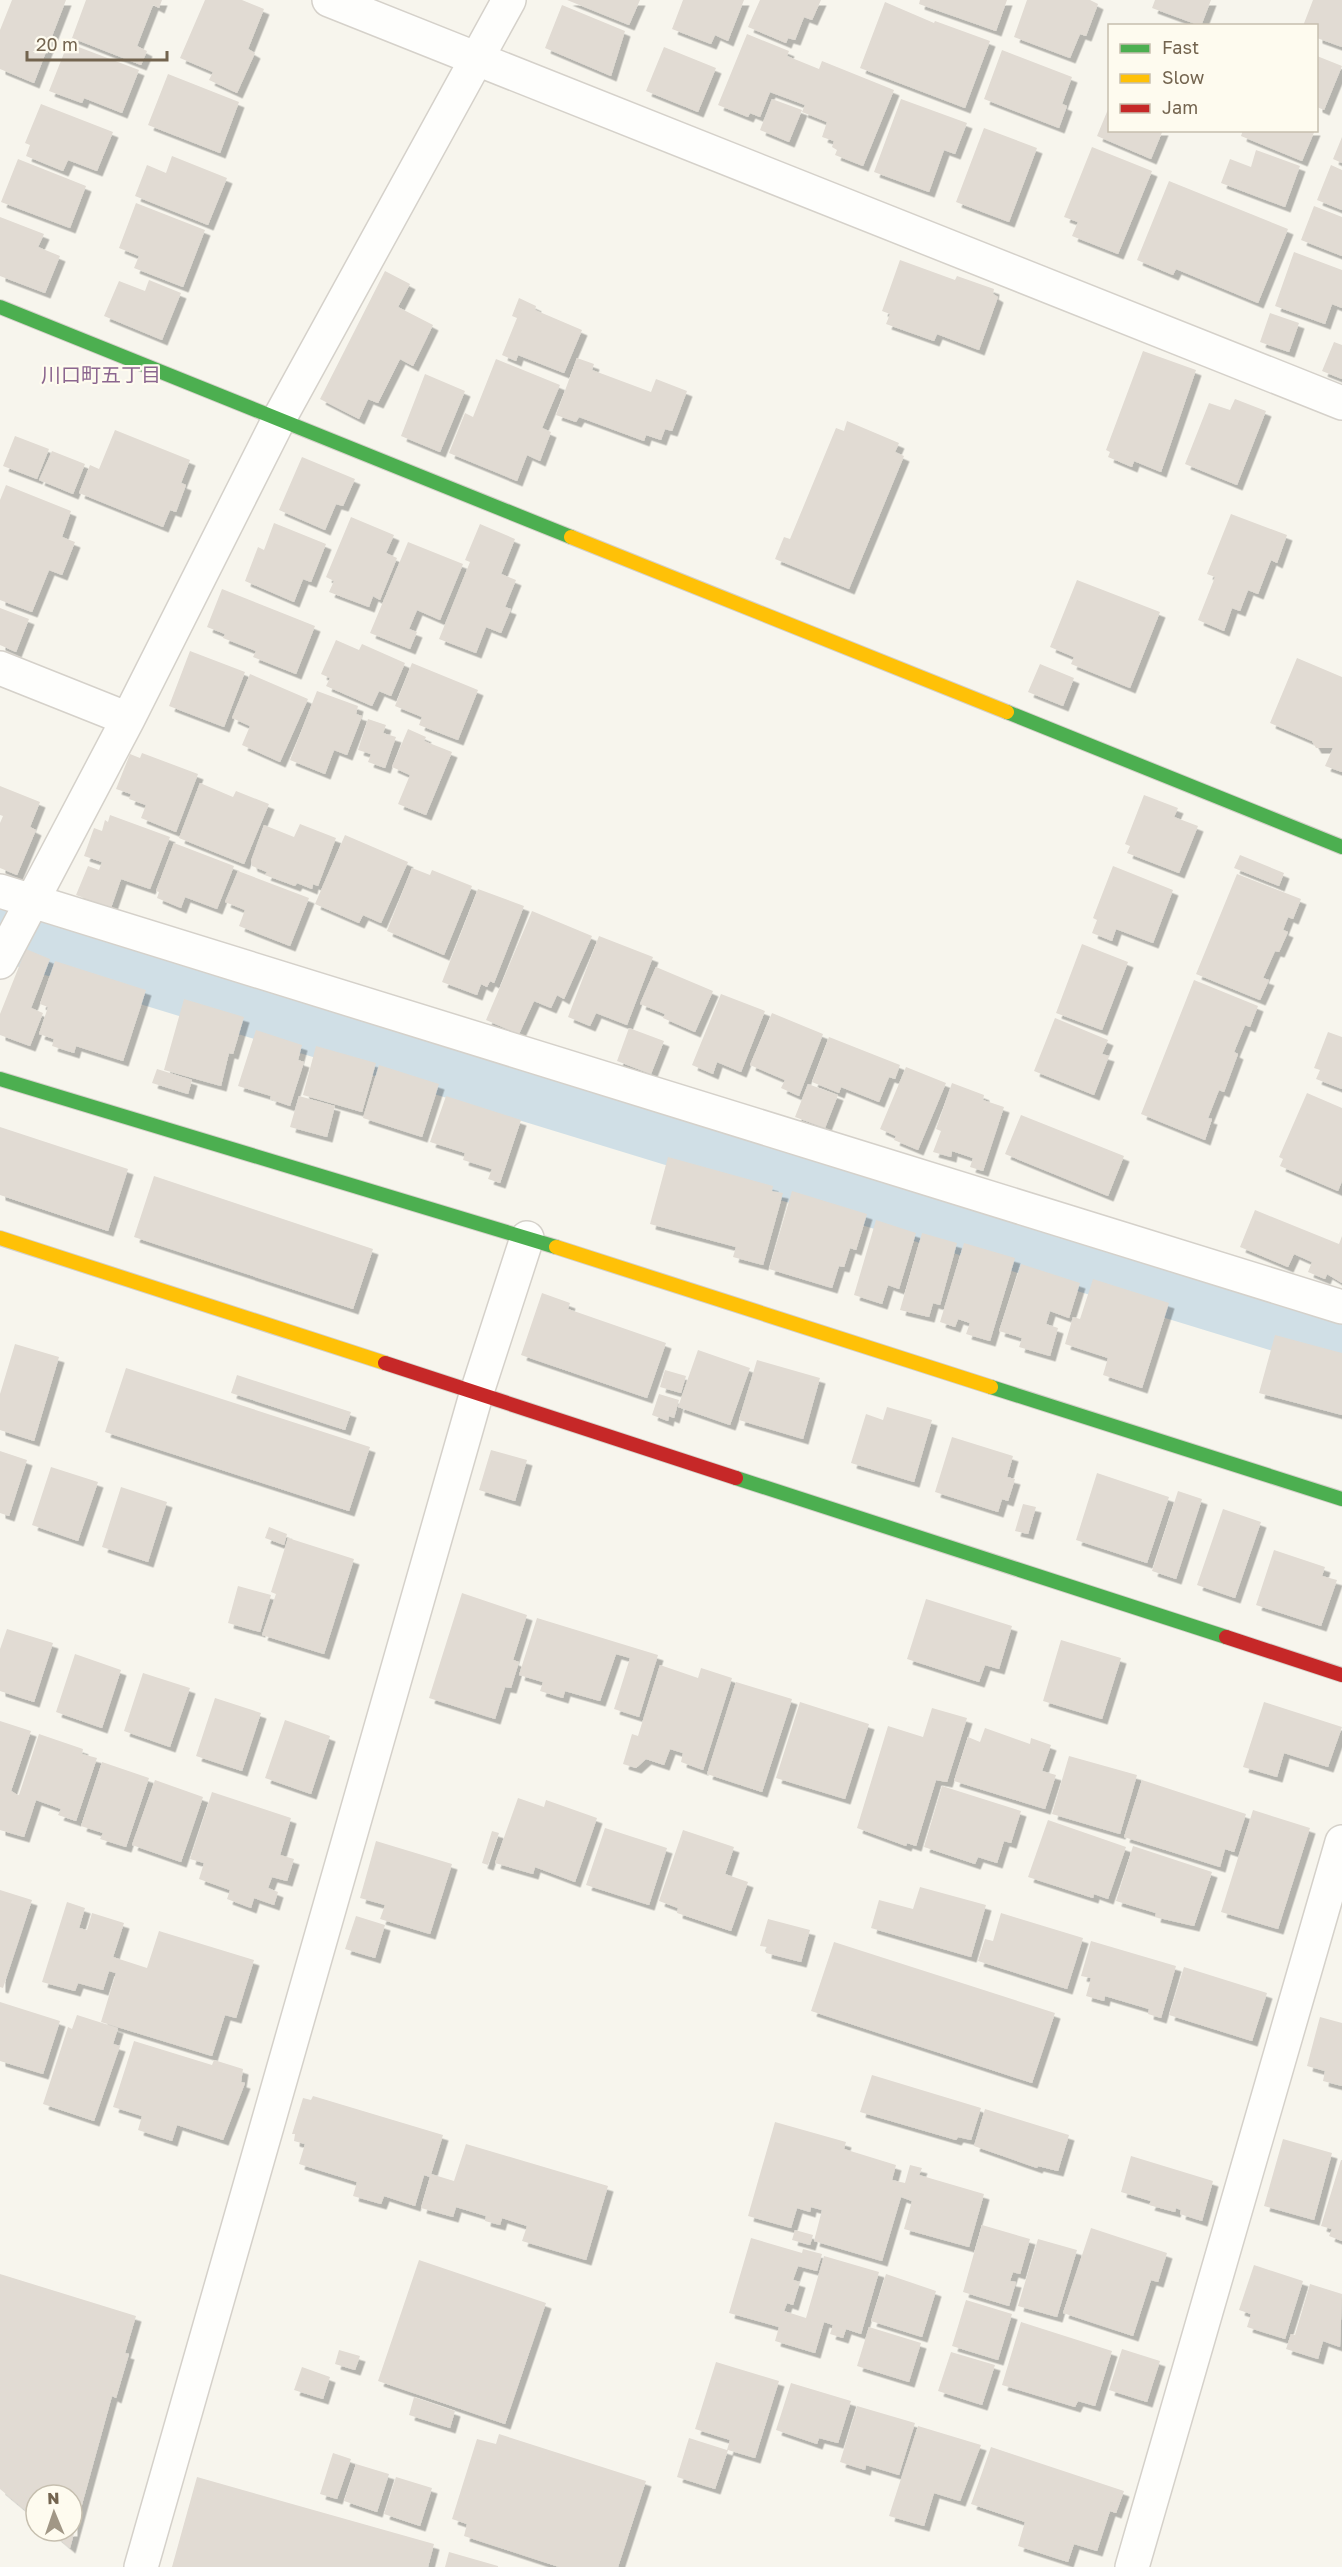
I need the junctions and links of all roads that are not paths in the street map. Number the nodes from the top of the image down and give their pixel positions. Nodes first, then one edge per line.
1 (329, 0) edge
2 (508, 0) edge
3 (478, 61) junction
4 (0, 307) edge
5 (1342, 403) edge
6 (279, 419) junction
7 (0, 668) edge
8 (128, 719) junction
9 (1342, 847) edge
10 (0, 891) edge
11 (31, 901) junction
12 (0, 962) edge
13 (0, 1078) edge
14 (0, 1238) edge
15 (527, 1238) junction
16 (1342, 1307) edge
17 (476, 1395) junction
18 (1342, 1499) edge
19 (1342, 1676) edge
20 (1342, 1842) edge
21 (141, 2567) edge
22 (1132, 2567) edge

1 - 3 street
2 - 3 street
3 - 5 street
3 - 6 street
4 - 6 street
6 - 8 street
6 - 9 street
7 - 8 street
8 - 11 street
10 - 11 street
11 - 12 street
11 - 16 street
13 - 15 street
14 - 17 street
15 - 17 street
15 - 18 street
17 - 19 street
17 - 21 street
20 - 22 street

